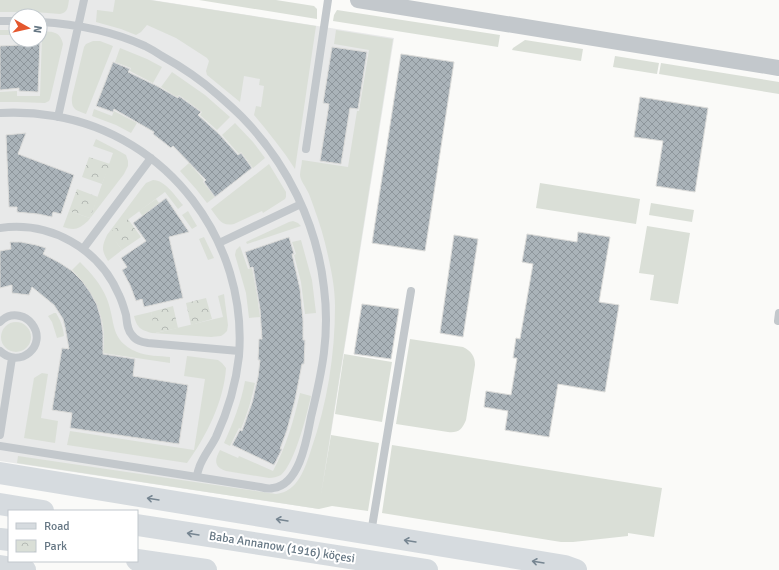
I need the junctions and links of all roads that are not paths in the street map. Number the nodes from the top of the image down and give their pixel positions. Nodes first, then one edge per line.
1 (84, 0) edge
2 (328, 0) edge
3 (358, 0) edge
4 (48, 23) edge
5 (78, 26) junction
6 (779, 68) edge
7 (0, 113) edge
8 (58, 117) junction
9 (306, 149) dead end
10 (151, 158) junction
11 (301, 204) junction
12 (0, 228) edge
13 (219, 243) junction
14 (83, 249) junction
15 (411, 291) dead end
16 (0, 322) edge
17 (0, 351) edge
18 (239, 351) junction
19 (12, 358) junction
20 (0, 435) edge
21 (0, 446) edge
22 (0, 473) edge
23 (197, 477) junction
24 (0, 504) edge
25 (37, 510) edge
26 (138, 525) edge
27 (371, 534) junction
28 (138, 560) edge
29 (0, 566) edge
30 (25, 570) edge
31 (206, 570) edge
32 (427, 570) edge
33 (576, 570) edge

1 - 5 lane
2 - 9 lane
3 - 6 street
4 - 5 lane
5 - 8 lane
5 - 11 lane
7 - 8 lane
8 - 10 lane
10 - 13 lane
10 - 14 lane
11 - 13 lane
11 - 23 lane
12 - 14 lane
13 - 18 lane
14 - 18 lane
15 - 27 lane
16 - 19 lane
17 - 19 lane
18 - 23 lane
19 - 20 lane
21 - 23 lane
27 -> 22 main road
24 - 25 main road
32 -> 26 main road, Baba Annanow (1916) köçesi
33 -> 27 main road
28 - 31 main road
29 - 30 main road

